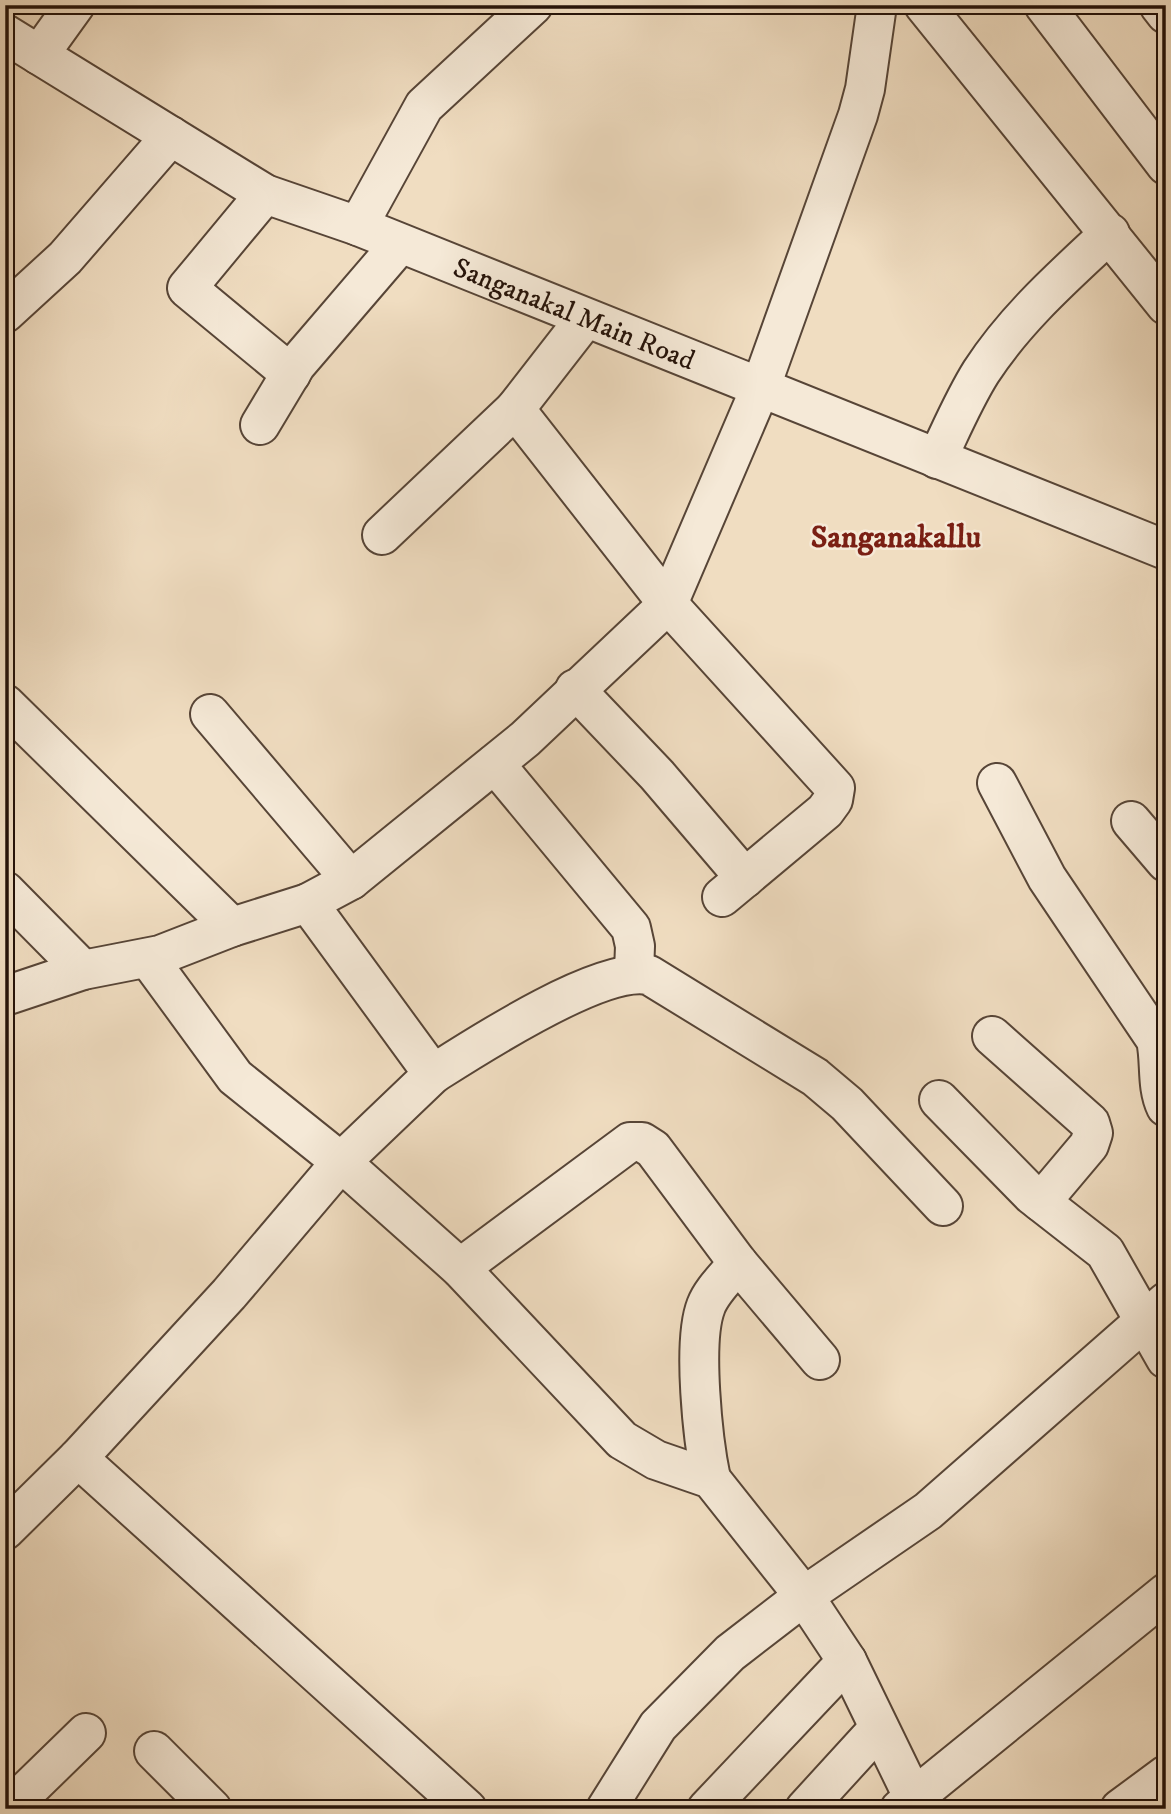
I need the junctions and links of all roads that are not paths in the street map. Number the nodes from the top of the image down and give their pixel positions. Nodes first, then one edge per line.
1 (75, 5) edge
2 (533, 5) edge
3 (877, 5) edge
4 (924, 5) edge
5 (1044, 5) edge
6 (1159, 5) edge
7 (1166, 14) edge
8 (5, 34) edge
9 (38, 55) junction
10 (171, 136) junction
11 (1166, 164) edge
12 (265, 194) junction
13 (358, 226) junction
14 (1110, 233) junction
15 (400, 245) junction
16 (1166, 305) edge
17 (5, 313) edge
18 (585, 319) junction
19 (291, 374) junction
20 (760, 389) junction
21 (515, 410) junction
22 (260, 425) dead end
23 (937, 459) junction
24 (382, 535) dead end
25 (1159, 538) edge
26 (668, 604) junction
27 (575, 689) junction
28 (5, 704) edge
29 (210, 714) dead end
30 (495, 764) junction
31 (997, 783) dead end
32 (1131, 821) dead end
33 (1166, 862) edge
34 (351, 880) junction
35 (5, 891) edge
36 (308, 903) junction
37 (232, 927) junction
38 (148, 958) junction
39 (83, 970) junction
40 (634, 972) junction
41 (5, 996) edge
42 (992, 1036) dead end
43 (433, 1074) junction
44 (939, 1100) dead end
45 (1166, 1107) edge
46 (341, 1162) junction
47 (1041, 1202) junction
48 (943, 1206) dead end
49 (738, 1264) junction
50 (460, 1268) junction
51 (1154, 1312) edge
52 (1166, 1359) edge
53 (820, 1360) dead end
54 (78, 1458) junction
55 (711, 1479) junction
56 (5, 1530) edge
57 (1166, 1593) edge
58 (804, 1595) junction
59 (847, 1661) junction
60 (879, 1728) junction
61 (86, 1733) dead end
62 (154, 1751) dead end
63 (1166, 1775) edge
64 (910, 1805) edge
65 (8, 1809) edge
66 (212, 1809) edge
67 (467, 1809) edge
68 (606, 1809) edge
69 (707, 1809) edge
70 (805, 1809) edge
71 (1120, 1809) edge

1 - 9 street
2 - 13 street
3 - 20 street
4 - 14 street
5 - 11 street
6 - 7 street
8 - 9 street, Sanganakal Main Road
9 - 10 street, Sanganakal Main Road
10 - 12 street, Sanganakal Main Road
10 - 17 street
12 - 13 street, Sanganakal Main Road
12 - 19 street
13 - 15 street, Sanganakal Main Road
14 - 16 street
14 - 23 street
15 - 18 street, Sanganakal Main Road
15 - 19 street
18 - 20 street, Sanganakal Main Road
18 - 21 street
19 - 22 street
20 - 23 street, Sanganakal Main Road
20 - 26 street
21 - 24 street
21 - 26 street
23 - 25 street, Sanganakal Main Road
26 - 27 street
26 - 27 street
27 - 30 street
28 - 37 street
29 - 34 street
30 - 34 street
30 - 40 street
31 - 45 street
32 - 33 street
34 - 36 street
35 - 39 street
36 - 37 street
36 - 43 street
37 - 38 street
38 - 39 street
38 - 46 street
39 - 41 street
40 - 43 street
40 - 48 street
42 - 47 street
43 - 46 street
44 - 47 street
46 - 50 street
46 - 54 street
47 - 51 street
49 - 50 street
49 - 53 street
49 - 55 street
50 - 55 street
51 - 52 street
51 - 58 street
54 - 56 street
54 - 67 street
55 - 58 street
57 - 64 street
58 - 59 street
58 - 68 street
59 - 60 street
59 - 69 street
60 - 64 street
60 - 70 street
61 - 65 street
62 - 66 street
63 - 71 street

